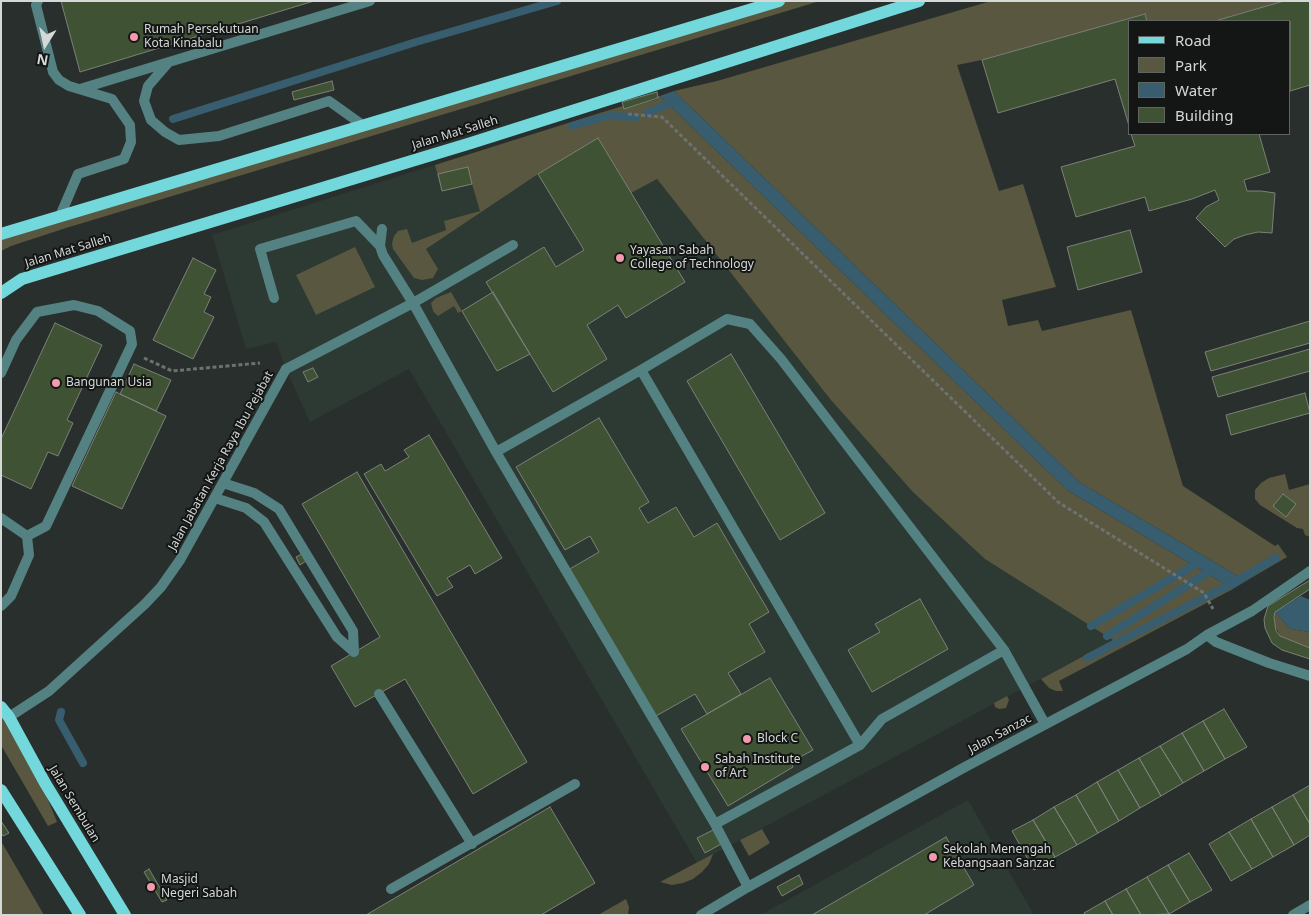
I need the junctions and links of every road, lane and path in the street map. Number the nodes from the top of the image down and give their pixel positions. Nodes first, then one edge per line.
1 (38, 1) edge
2 (370, 1) edge
3 (778, 1) edge
4 (919, 1) edge
5 (169, 63) junction
6 (80, 89) junction
7 (623, 114) dead end
8 (364, 126) junction
9 (60, 216) junction
10 (382, 228) dead end
11 (1, 234) edge
12 (512, 245) dead end
13 (380, 246) junction
14 (1, 293) edge
15 (274, 298) dead end
16 (413, 303) junction
17 (128, 351) junction
18 (260, 363) dead end
19 (641, 370) junction
20 (1, 373) edge
21 (496, 452) junction
22 (223, 483) junction
23 (215, 498) junction
24 (1, 518) edge
25 (27, 536) junction
26 (1310, 572) edge
27 (1, 606) edge
28 (1213, 609) dead end
29 (1207, 635) junction
30 (1004, 650) junction
31 (1310, 676) edge
32 (378, 694) dead end
33 (4, 714) edge
34 (1045, 724) junction
35 (860, 745) junction
36 (575, 784) dead end
37 (1, 790) edge
38 (715, 824) junction
39 (472, 844) junction
40 (748, 887) junction
41 (391, 889) dead end
42 (1310, 905) edge
43 (80, 915) edge
44 (125, 915) edge
45 (701, 915) edge
46 (1293, 915) edge

1 - 6 street
2 - 5 street
3 - 8 main road
4 - 14 main road, Jalan Mat Salleh
5 - 6 street
5 - 8 street
6 - 9 street
7 - 28 path
8 - 9 main road
9 - 11 main road
10 - 13 street
12 - 16 street, Jalan Jabatan Kerja Raya Ibu Pejabat
13 - 15 street
13 - 16 street
16 - 21 street
16 - 22 street, Jalan Jabatan Kerja Raya Ibu Pejabat
17 - 18 path
17 - 20 street
17 - 25 street
19 - 21 street
19 - 30 street
19 - 35 street
21 - 38 street
22 - 23 street, Jalan Jabatan Kerja Raya Ibu Pejabat
22 - 23 street
23 - 33 street, Jalan Jabatan Kerja Raya Ibu Pejabat
24 - 25 street
25 - 27 street
26 - 29 street, Jalan Sanzac
29 - 31 street
29 - 34 street, Jalan Sanzac
30 - 34 street
30 - 35 street
32 - 39 street
33 - 44 main road, Jalan Sembulan
34 - 40 street, Jalan Sanzac
35 - 38 street
36 - 39 street
37 - 43 main road
38 - 40 street
39 - 41 street
40 - 45 street, Jalan Sanzac
42 - 46 street

